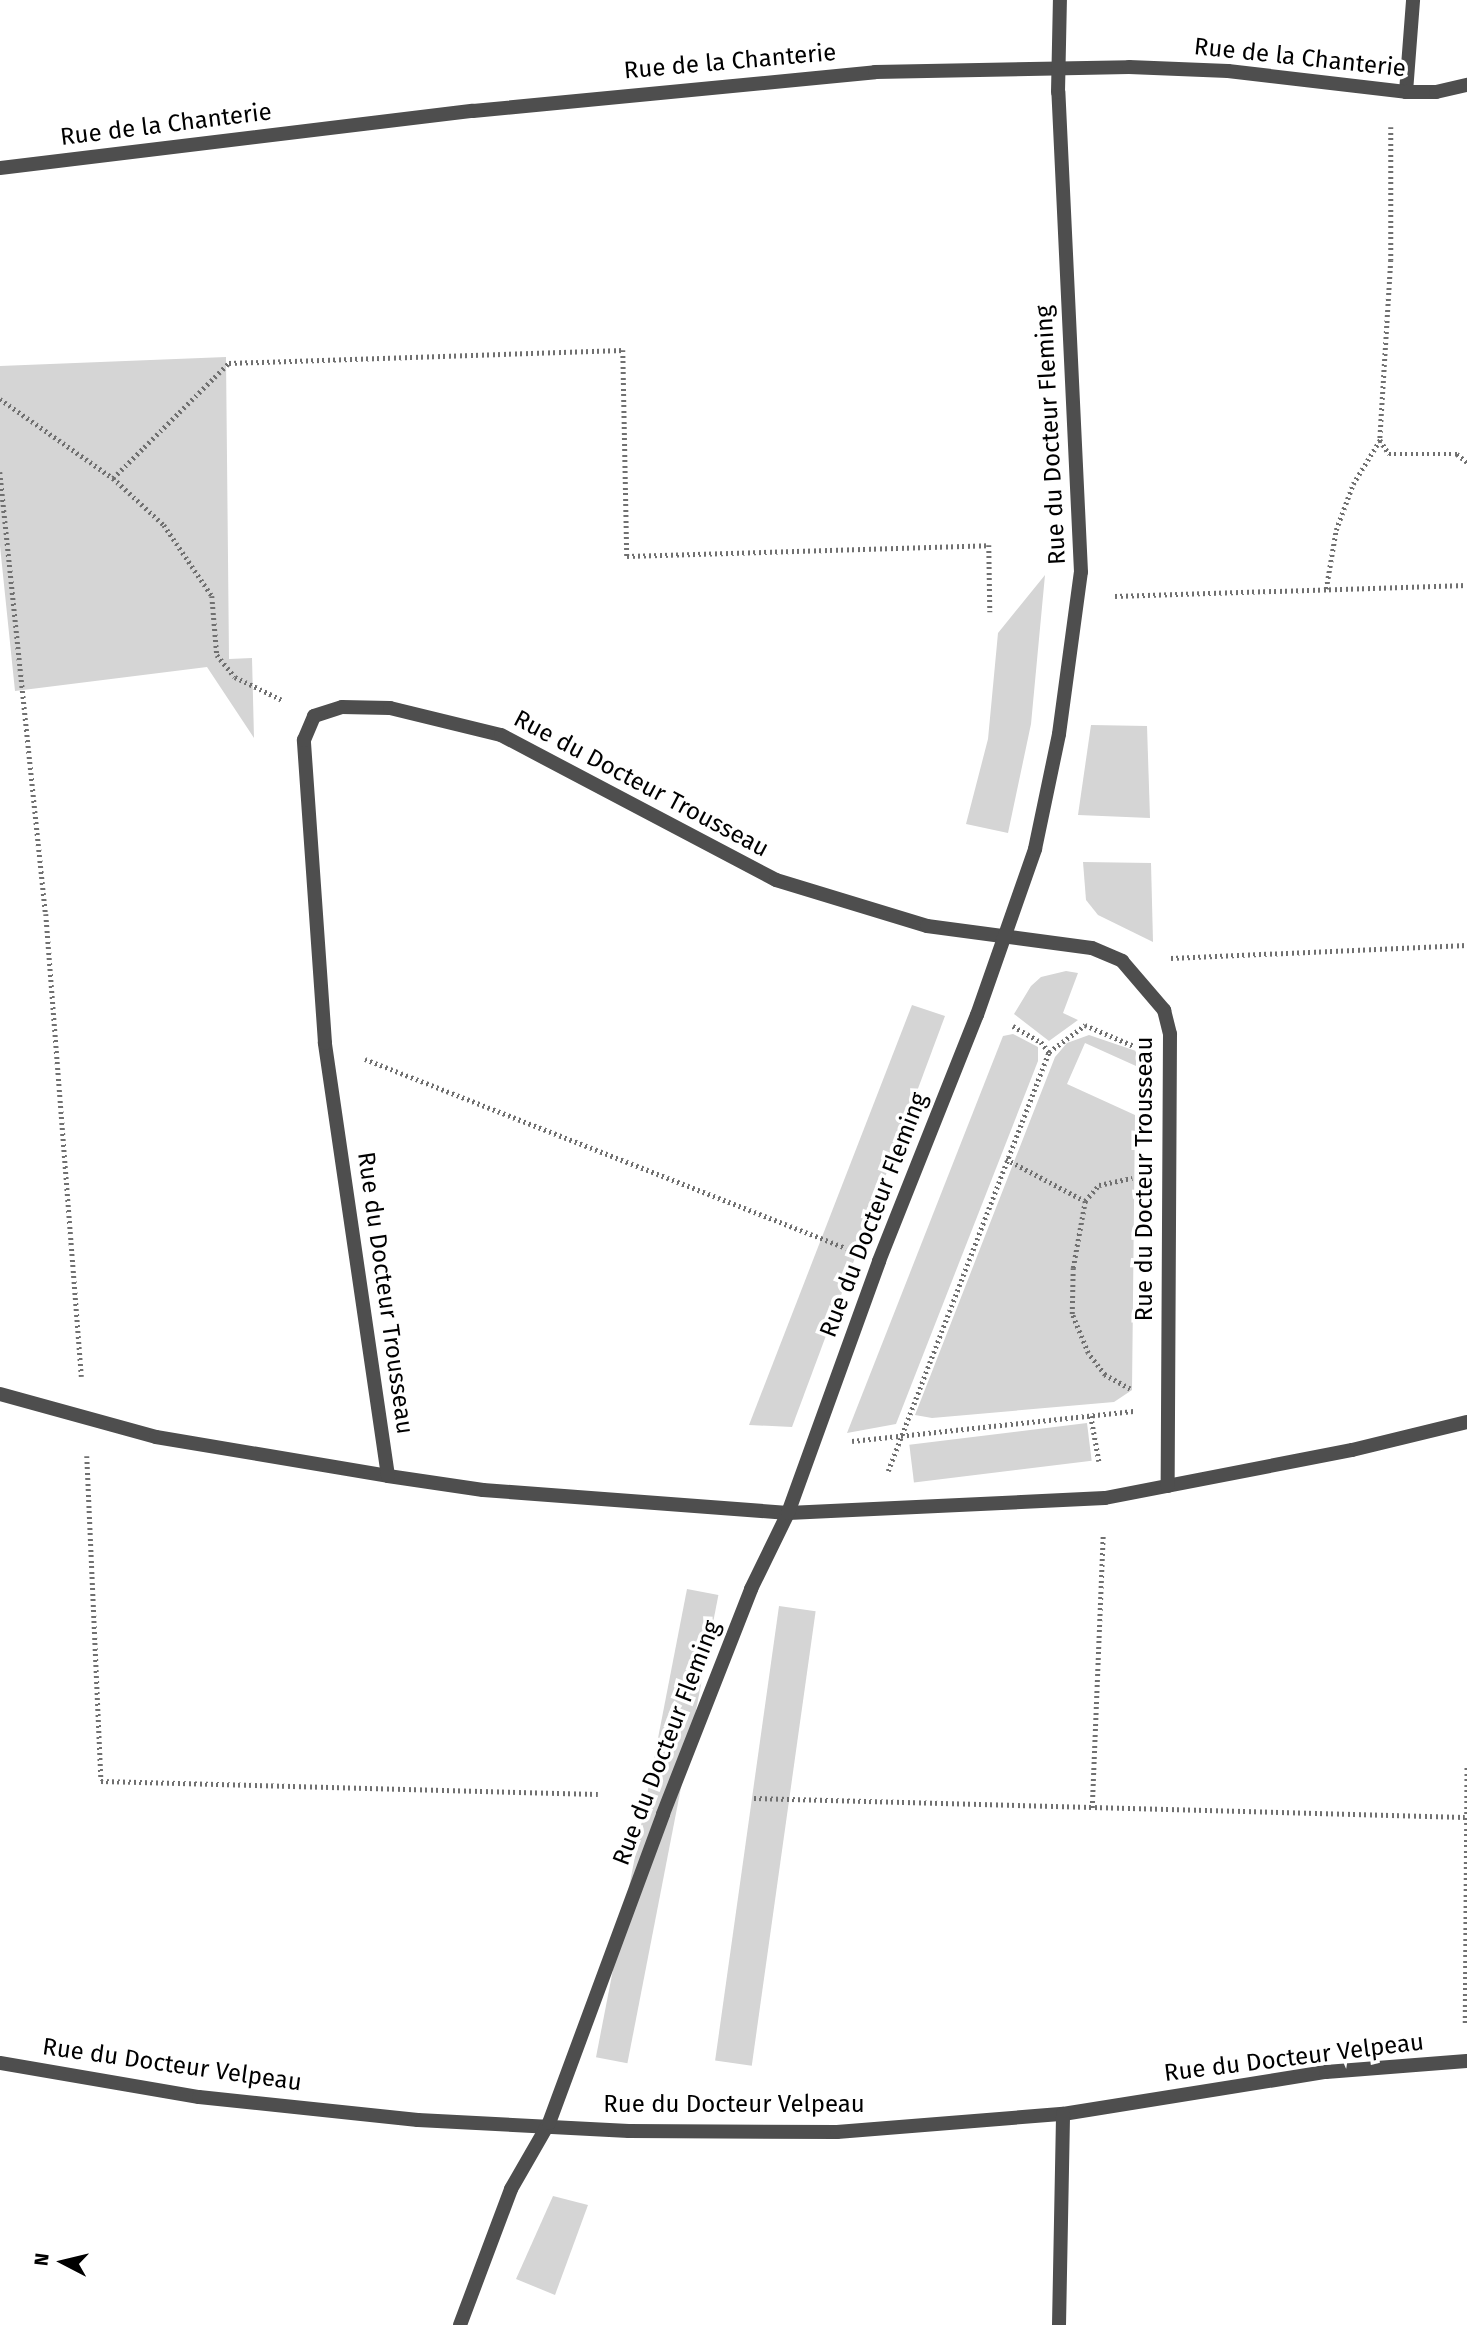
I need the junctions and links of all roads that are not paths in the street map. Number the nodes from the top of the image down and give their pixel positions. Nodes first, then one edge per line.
1 (1060, 0) edge
2 (1413, 0) edge
3 (1059, 68) junction
4 (1467, 85) edge
5 (1399, 91) junction
6 (0, 168) edge
7 (1003, 939) junction
8 (0, 1394) edge
9 (1467, 1422) edge
10 (388, 1476) junction
11 (1168, 1486) junction
12 (788, 1513) junction
13 (1466, 2061) edge
14 (0, 2063) edge
15 (1063, 2114) junction
16 (549, 2123) junction
17 (460, 2325) edge
18 (1059, 2325) edge

1 - 3 street, Rue du Docteur Fleming
2 - 5 street
3 - 5 street, Rue de la Chanterie
3 - 6 street, Rue de la Chanterie
3 - 7 street, Rue du Docteur Fleming
4 - 5 street, Rue de la Chanterie
7 - 10 street, Rue du Docteur Trousseau
7 - 11 street, Rue du Docteur Trousseau
7 - 12 street, Rue du Docteur Fleming
8 - 10 street
9 - 11 street
10 - 12 street
11 - 12 street
12 - 16 street, Rue du Docteur Fleming
13 - 15 street, Rue du Docteur Velpeau
14 - 16 street, Rue du Docteur Velpeau
15 - 16 street, Rue du Docteur Velpeau
15 - 18 street
16 - 17 street, Rue du Docteur Fleming

